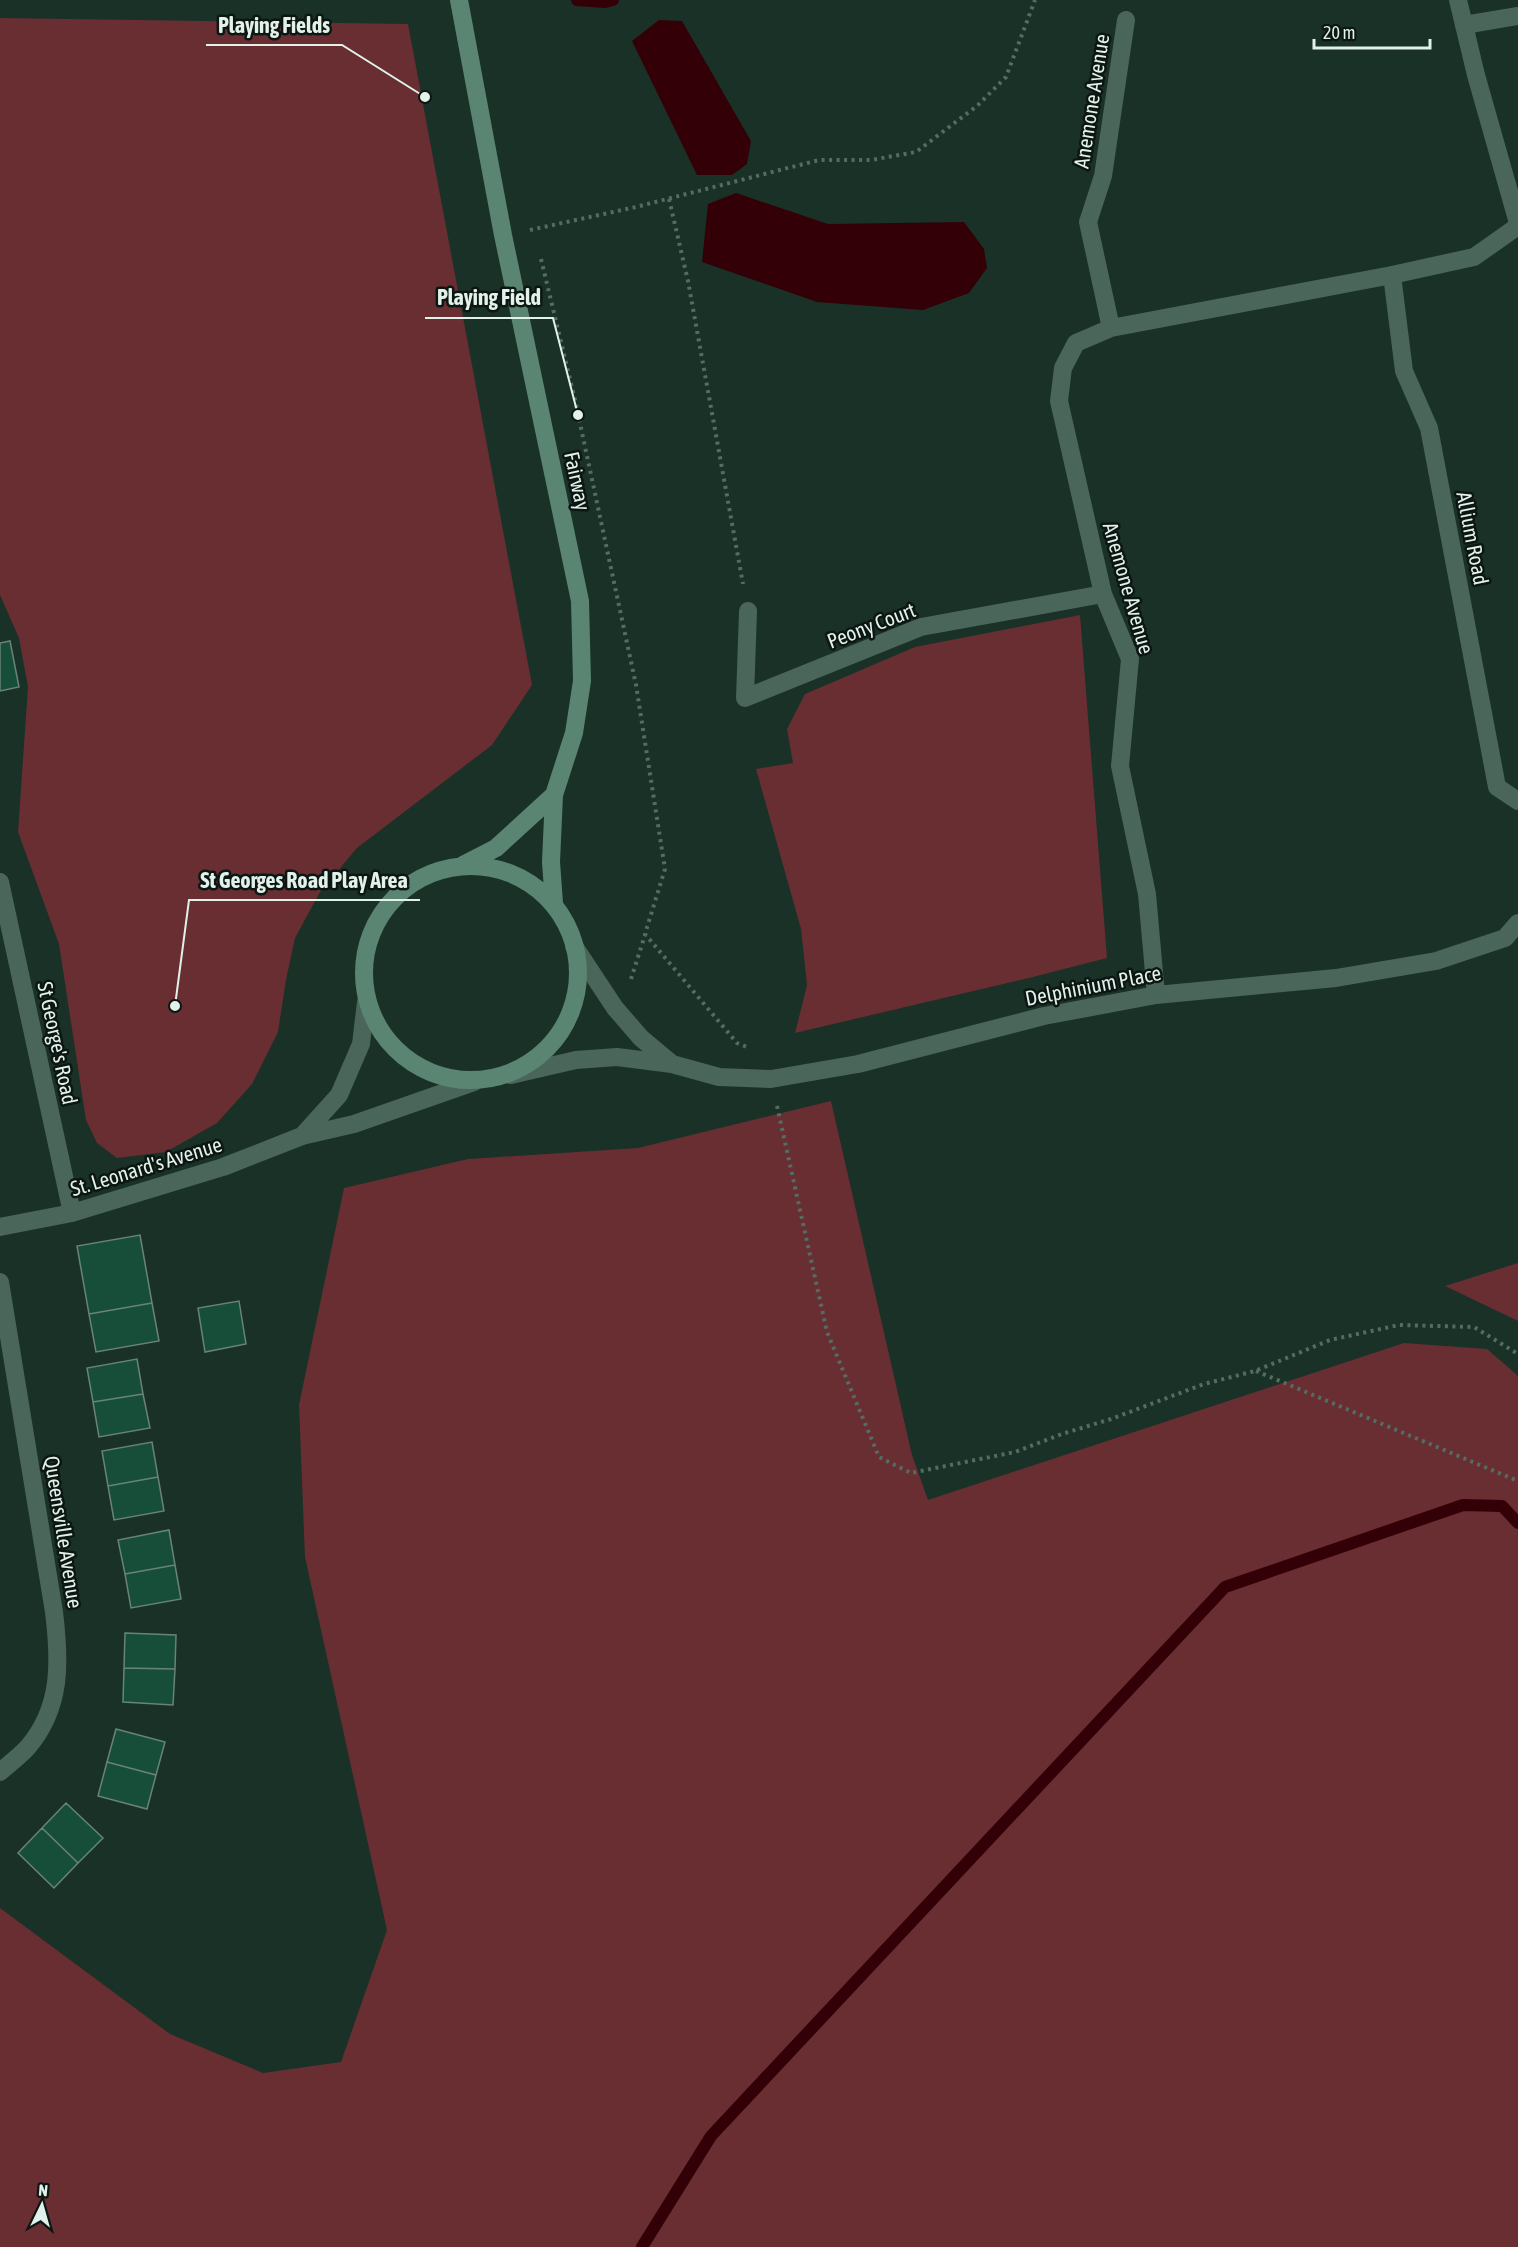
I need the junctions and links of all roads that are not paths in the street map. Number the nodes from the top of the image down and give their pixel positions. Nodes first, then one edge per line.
1 (459, 0) edge
2 (1458, 0) edge
3 (1518, 16) edge
4 (1126, 20) dead end
5 (1464, 26) junction
6 (1518, 225) edge
7 (1392, 275) junction
8 (1111, 328) junction
9 (1103, 594) junction
10 (748, 611) road end
11 (554, 795) junction
12 (1518, 801) edge
13 (463, 865) junction
14 (0, 882) edge
15 (554, 903) junction
16 (1518, 923) edge
17 (574, 946) junction
18 (1156, 995) junction
19 (366, 1002) junction
20 (672, 1064) junction
21 (510, 1075) junction
22 (474, 1082) junction
23 (302, 1136) junction
24 (72, 1213) junction
25 (0, 1227) edge
26 (0, 1282) edge
27 (0, 1772) edge

1 - 11 street, Fairway
2 - 5 street
3 - 5 street
4 - 8 street, Anemone Avenue
5 - 6 street
6 - 7 street, Anemone Avenue
7 - 8 street, Anemone Avenue
7 - 12 street, Allium Road
8 - 9 street, Anemone Avenue
9 - 10 street, Peony Court
9 - 18 street, Anemone Avenue
11 - 13 street, Fairway
11 - 15 street, Fairway
13 - 15 street
13 - 19 street
14 - 24 street, St George's Road
15 - 17 street
16 - 18 street, Delphinium Place
17 - 20 street, Delphinium Place
17 - 21 street
18 - 20 street, Delphinium Place
19 - 22 street
19 - 23 street, St. Leonard's Avenue
20 - 21 street, Delphinium Place
21 - 22 street
22 - 23 street, St. Leonard's Avenue
23 - 24 street, St. Leonard's Avenue
24 - 25 street, St. Leonard's Avenue
26 - 27 street, Queensville Avenue

